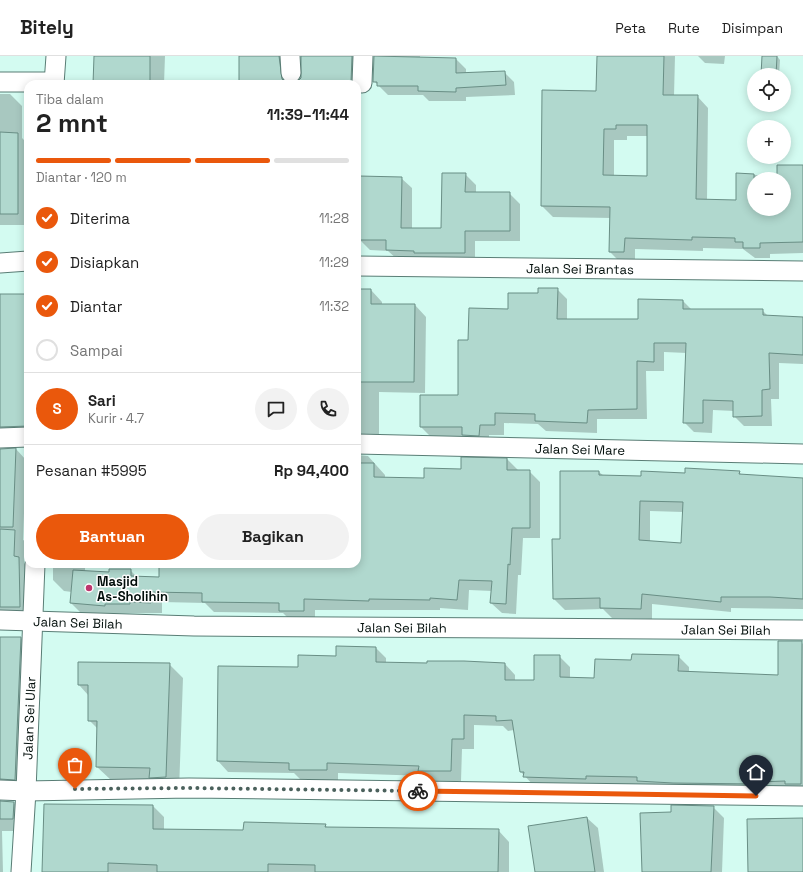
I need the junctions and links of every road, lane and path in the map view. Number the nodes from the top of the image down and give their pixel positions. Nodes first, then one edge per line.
1 (56, 56) edge
2 (363, 56) edge
3 (54, 80) edge
4 (0, 82) edge
5 (24, 82) edge
6 (362, 83) dead end
7 (24, 262) edge
8 (0, 263) edge
9 (361, 266) edge
10 (803, 271) edge
11 (24, 437) edge
12 (0, 438) edge
13 (361, 444) edge
14 (803, 454) edge
15 (35, 568) edge
16 (0, 620) edge
17 (33, 620) junction
18 (803, 630) edge
19 (0, 790) edge
20 (26, 791) junction
21 (803, 796) edge
22 (21, 872) edge

1 - 3 street
2 - 6 street
4 - 5 street
7 - 8 street
9 - 10 street, Jalan Sei Brantas
11 - 12 street
13 - 14 street, Jalan Sei Mare
15 - 17 street, Jalan Sei Ular
16 - 17 street, Jalan Sei Bilah
17 - 18 street, Jalan Sei Bilah
17 - 20 street, Jalan Sei Ular
19 - 20 street
20 - 21 street
20 - 22 street, Jalan Sei Ular

